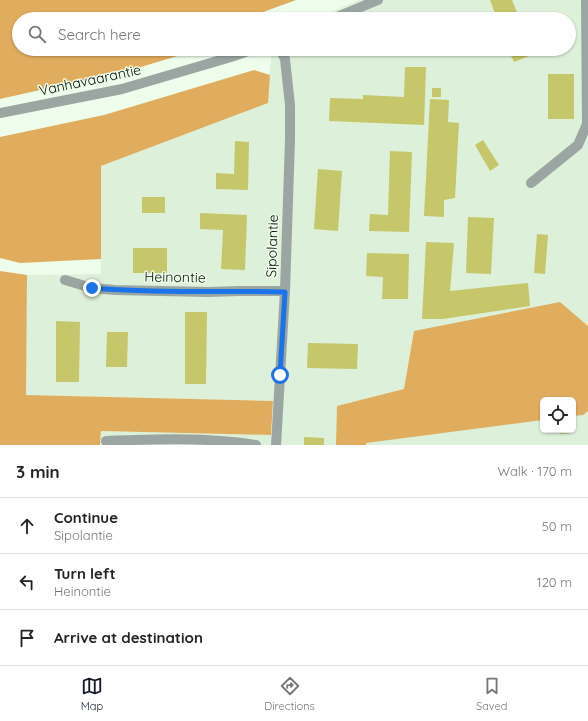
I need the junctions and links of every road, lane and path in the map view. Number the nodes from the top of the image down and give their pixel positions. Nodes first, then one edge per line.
1 (378, 0) edge
2 (586, 0) edge
3 (349, 12) edge
4 (234, 56) edge
5 (283, 56) edge
6 (0, 113) edge
7 (531, 183) dead end
8 (66, 280) dead end
9 (285, 292) junction
10 (106, 441) dead end
11 (256, 445) edge
12 (276, 445) edge

1 - 3 street
2 - 7 street
4 - 6 street, Vanhavaarantie
5 - 9 street, Sipolantie
8 - 9 street, Heinontie
9 - 12 street, Sipolantie
10 - 11 street

